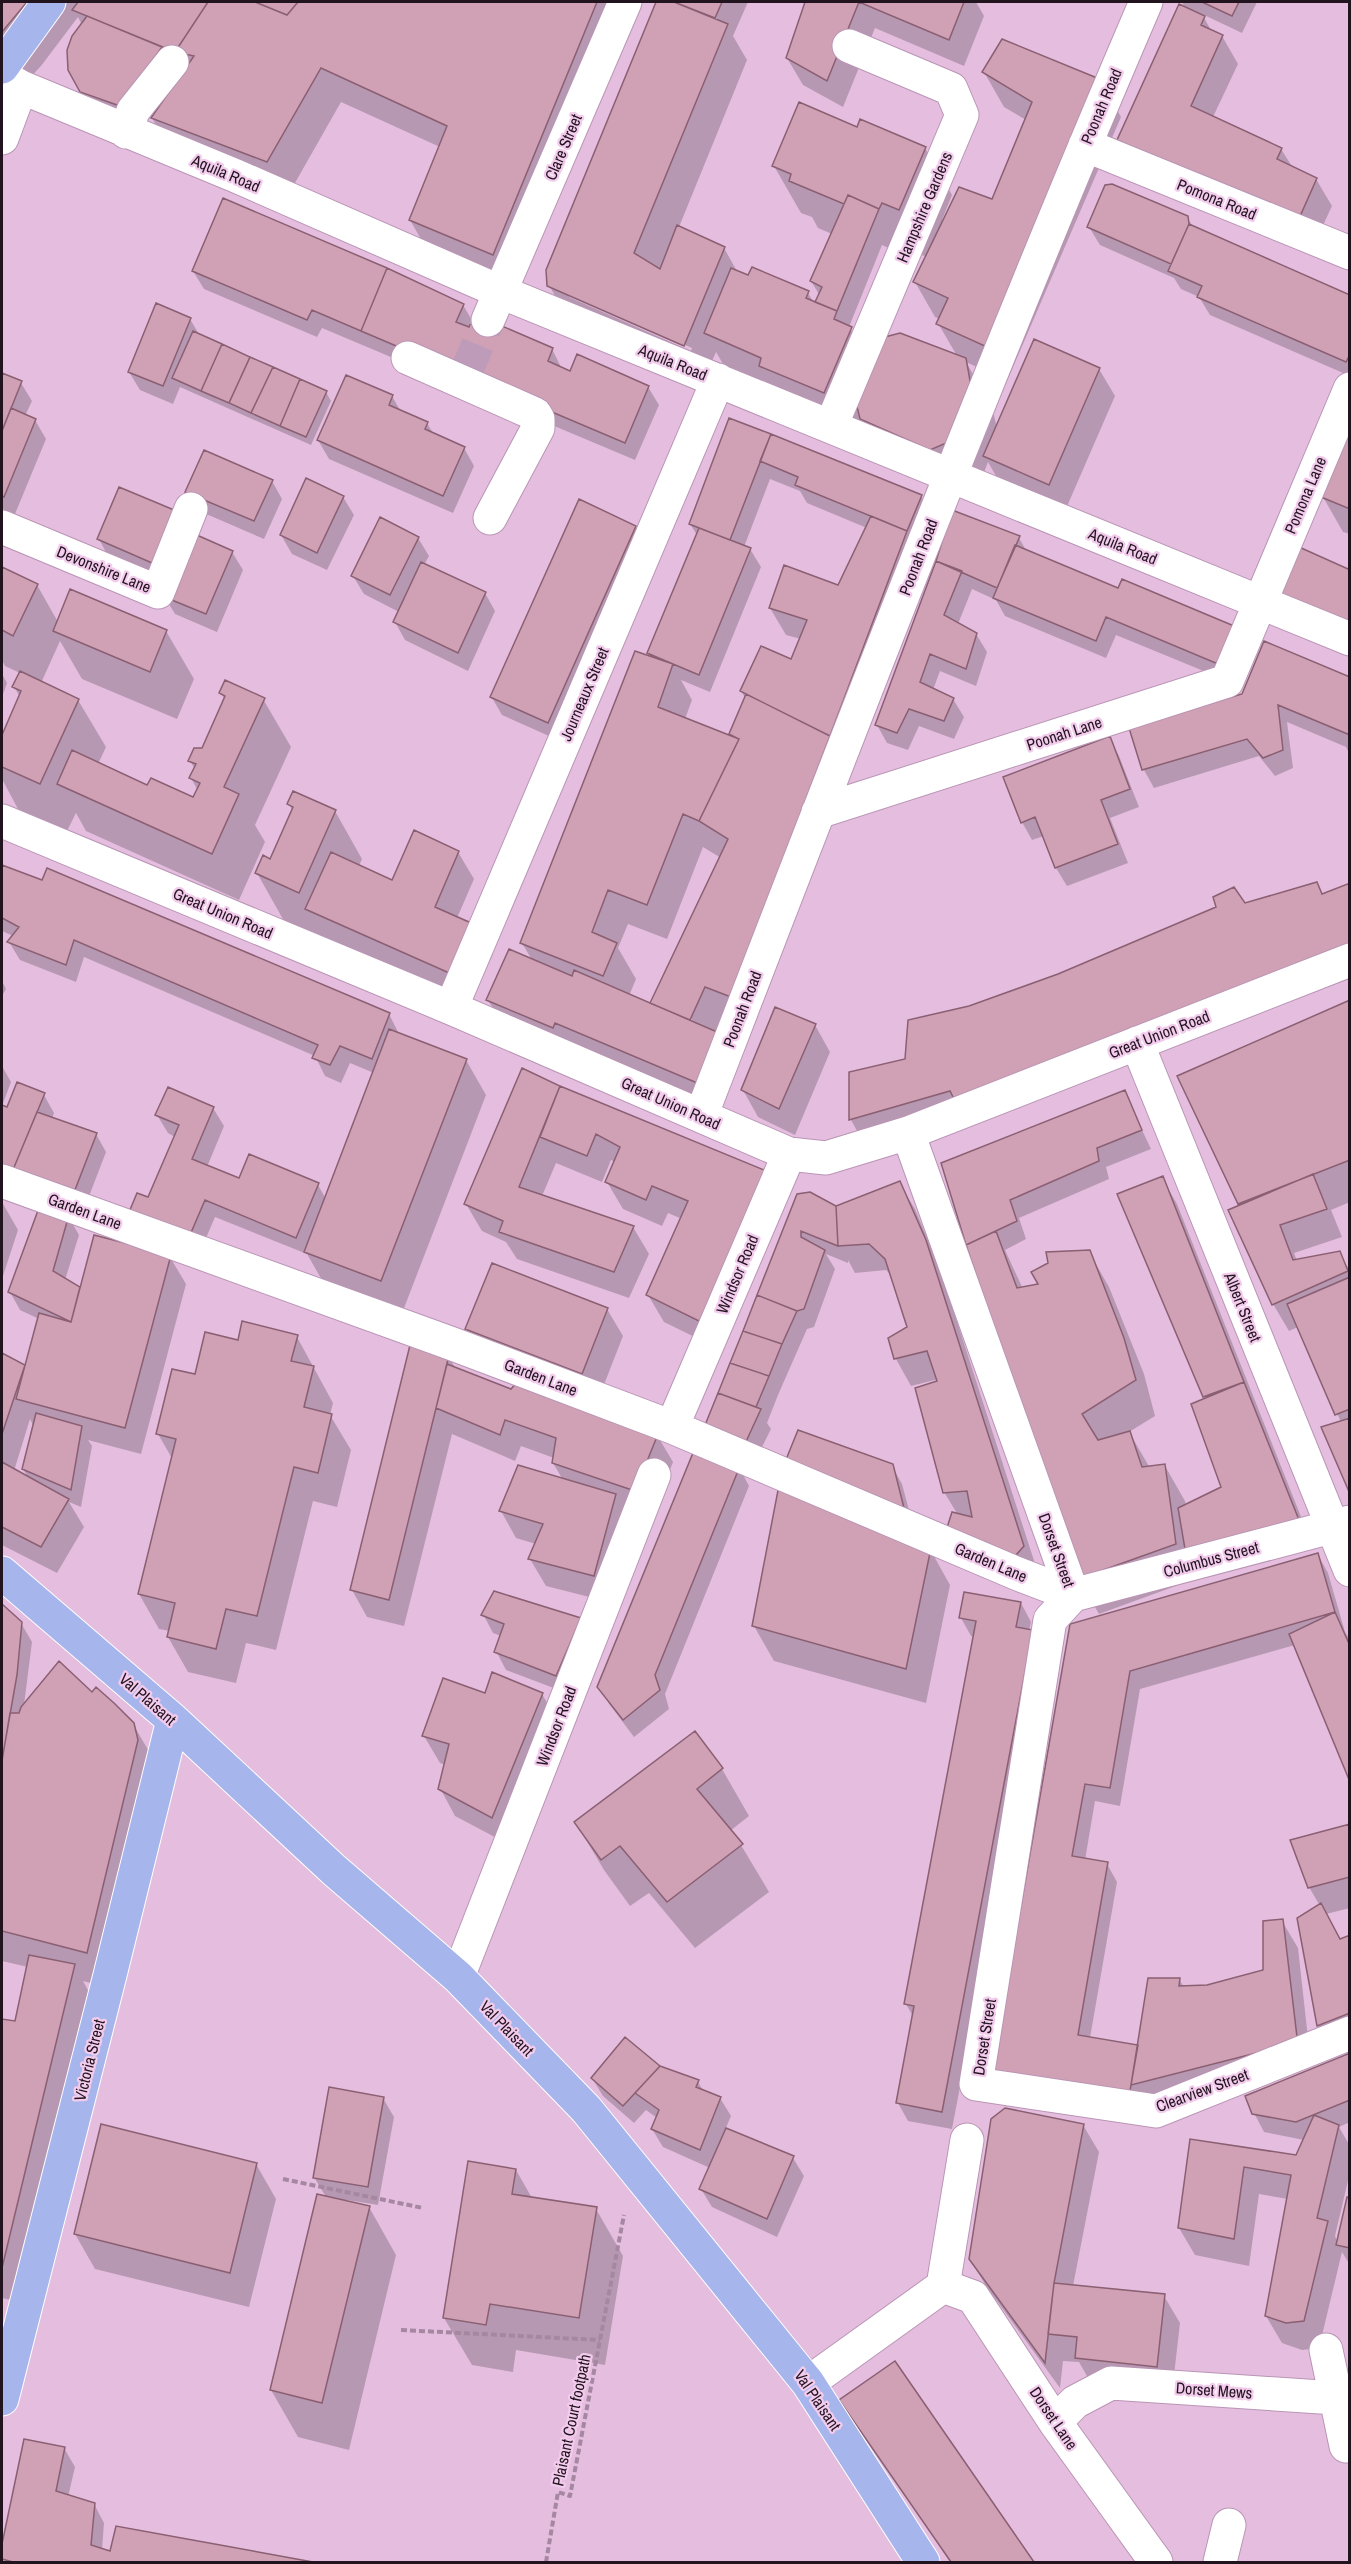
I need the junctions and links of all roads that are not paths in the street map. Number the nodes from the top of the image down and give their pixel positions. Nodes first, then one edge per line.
1 (50, 2) edge
2 (625, 2) edge
3 (1146, 2) edge
4 (849, 46) dead end
5 (172, 62) dead end
6 (8, 77) edge
7 (126, 132) junction
8 (2, 138) edge
9 (1084, 145) junction
10 (1350, 253) edge
11 (495, 306) junction
12 (408, 358) dead end
13 (718, 380) junction
14 (1350, 389) edge
15 (831, 426) junction
16 (950, 474) junction
17 (191, 509) dead end
18 (490, 518) dead end
19 (2, 527) edge
20 (1260, 602) junction
21 (1350, 639) edge
22 (818, 812) junction
23 (2, 821) edge
24 (1350, 960) edge
25 (451, 1008) junction
26 (1137, 1043) junction
27 (700, 1116) junction
28 (908, 1133) junction
29 (789, 1154) junction
30 (2, 1181) edge
31 (672, 1426) junction
32 (654, 1475) dead end
33 (1340, 1525) edge
34 (1350, 1570) edge
35 (2, 1573) edge
36 (1073, 1595) junction
37 (172, 1720) junction
38 (458, 1977) junction
39 (1350, 2033) edge
40 (976, 2084) joint
41 (967, 2140) dead end
42 (943, 2286) junction
43 (1326, 2350) dead end
44 (808, 2383) junction
45 (2, 2398) edge
46 (1336, 2398) junction
47 (1055, 2422) junction
48 (1346, 2446) dead end
49 (1229, 2525) dead end
50 (923, 2562) edge
51 (1156, 2562) edge
52 (1220, 2562) edge

1 - 6 main road
2 - 11 street, Clare Street
3 - 9 street, Poonah Road
4 - 15 street, Hampshire Gardens
5 - 7 street
6 - 7 street, Aquila Road
6 - 8 street
7 - 11 street, Aquila Road
9 - 10 street, Pomona Road
9 - 16 street, Poonah Road
11 - 13 street, Aquila Road
12 - 18 street
13 - 15 street, Aquila Road
13 - 25 street, Journeaux Street
14 - 20 street, Pomona Lane
15 - 16 street, Aquila Road
16 - 20 street, Aquila Road
16 - 22 street, Poonah Road
17 - 19 street, Devonshire Lane
20 - 21 street, Aquila Road
20 - 22 street, Poonah Lane
22 - 27 street, Poonah Road
23 - 25 street, Great Union Road
24 - 26 street, Great Union Road
25 - 27 street, Great Union Road
26 - 28 street, Great Union Road
26 - 33 street, Albert Street
27 - 29 street, Great Union Road
28 - 29 street, Great Union Road
28 - 36 street, Dorset Street
29 - 31 street, Windsor Road
30 - 31 street, Garden Lane
31 - 36 street, Garden Lane
32 - 38 street, Windsor Road
33 - 34 street, Albert Street
33 - 36 street, Columbus Street
35 - 37 main road, Val Plaisant
36 - 40 street, Dorset Street
37 - 38 main road, Val Plaisant
37 - 45 main road, Victoria Street
38 - 44 main road, Val Plaisant
39 - 40 street, Clearview Street
41 - 42 street
42 - 44 street
42 - 47 street, Dorset Lane
43 - 46 street
44 - 50 main road, Val Plaisant
46 - 47 street, Dorset Mews
46 - 48 street
47 - 51 street, Dorset Lane
49 - 52 street

